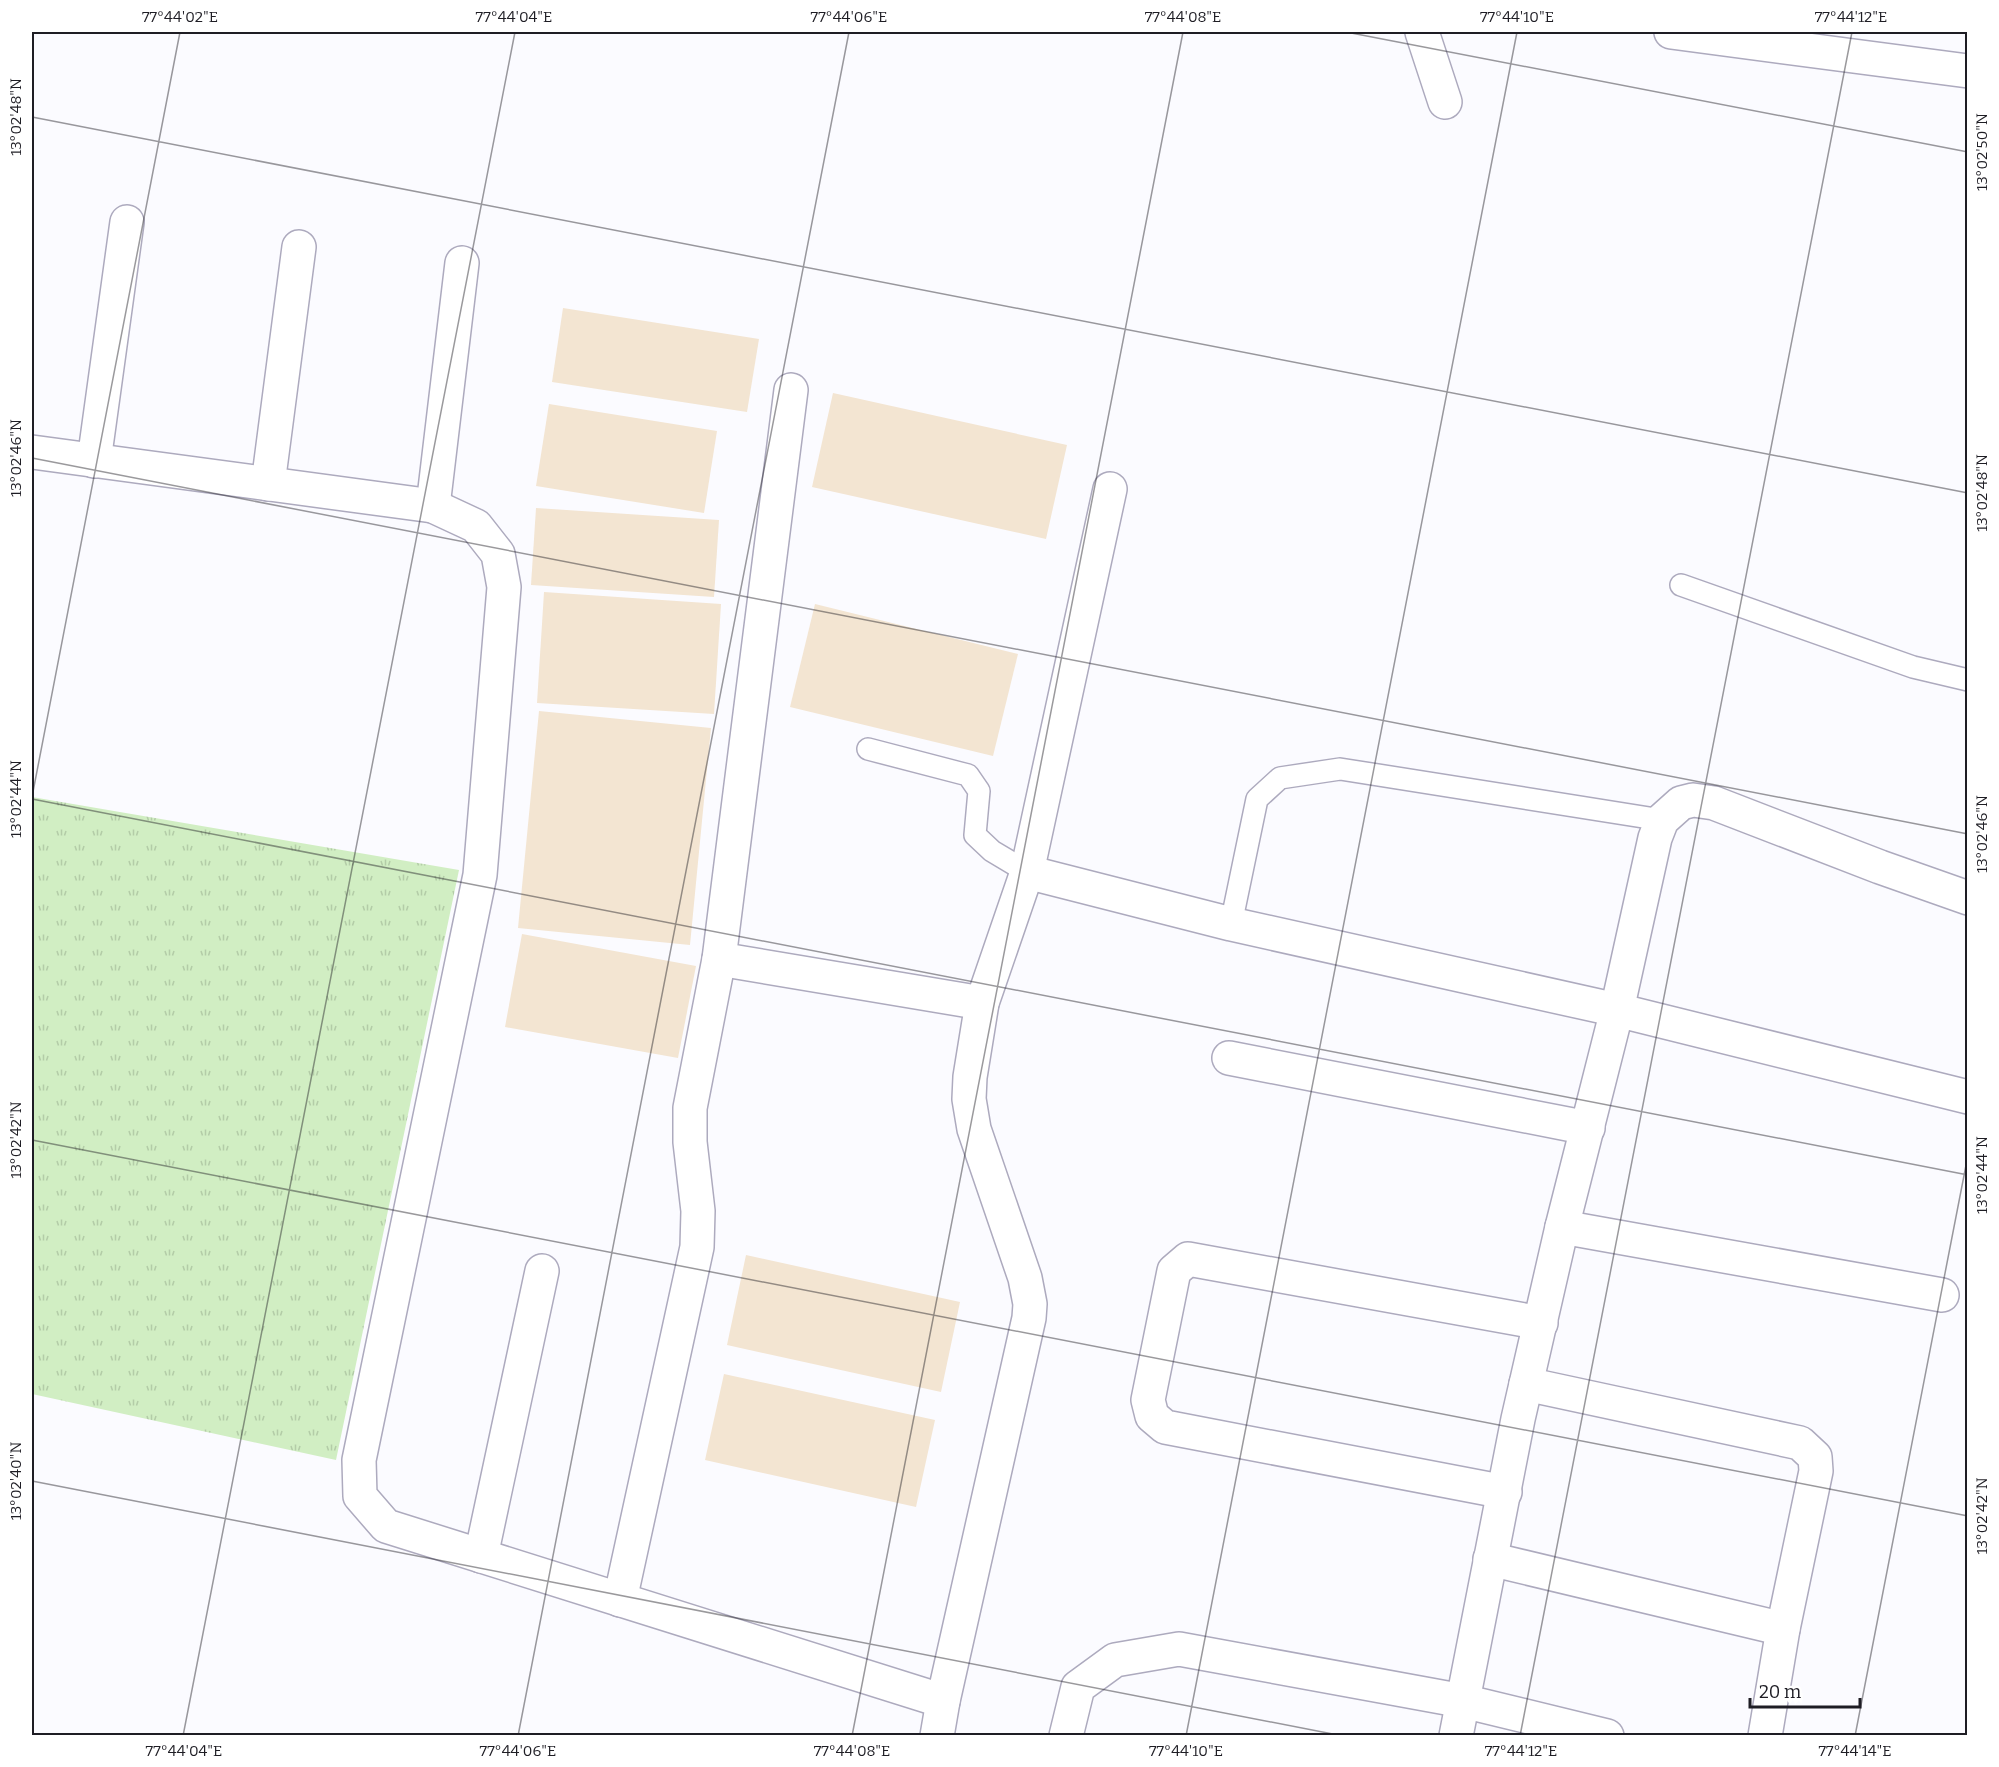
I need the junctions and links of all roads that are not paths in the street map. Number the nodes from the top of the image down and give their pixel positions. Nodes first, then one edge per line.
1 (1422, 32) edge
2 (1671, 32) edge
3 (1968, 71) edge
4 (1445, 102) dead end
5 (127, 222) dead end
6 (299, 247) dead end
7 (462, 263) dead end
8 (791, 390) dead end
9 (32, 452) edge
10 (94, 461) junction
11 (267, 484) junction
12 (1110, 489) dead end
13 (433, 506) junction
14 (1681, 585) dead end
15 (1968, 680) edge
16 (868, 749) dead end
17 (1662, 820) junction
18 (1027, 872) junction
19 (1968, 898) edge
20 (1231, 924) junction
21 (719, 959) junction
22 (982, 1003) junction
23 (1617, 1010) junction
24 (1229, 1058) dead end
25 (1968, 1096) edge
26 (1588, 1128) junction
27 (1562, 1227) junction
28 (542, 1271) dead end
29 (1942, 1295) dead end
30 (1540, 1323) junction
31 (1526, 1384) junction
32 (1505, 1492) junction
33 (482, 1556) junction
34 (1490, 1559) junction
35 (620, 1600) junction
36 (1783, 1629) junction
37 (943, 1701) junction
38 (1463, 1701) junction
39 (938, 1736) edge
40 (1066, 1736) edge
41 (1456, 1736) edge
42 (1607, 1736) edge
43 (1765, 1736) edge

1 - 4 street
2 - 3 street
5 - 10 street
6 - 11 street
7 - 13 street
8 - 21 street
9 - 10 street
10 - 11 street
11 - 13 street
12 - 18 street
13 - 33 street
14 - 15 lane
16 - 18 lane
17 - 19 street
17 - 20 lane
17 - 23 street
18 - 20 street
18 - 22 street
20 - 23 street
21 - 22 street
21 - 35 street
22 - 37 street
23 - 25 street
23 - 26 street
24 - 26 street
26 - 27 street
27 - 29 street
27 - 30 street
28 - 33 street
30 - 31 street
30 - 32 street
31 - 32 street
31 - 36 street
32 - 34 street
33 - 35 street
34 - 36 street
34 - 38 street
35 - 37 street
36 - 43 street
37 - 39 street
38 - 40 street
38 - 41 street
38 - 42 street

